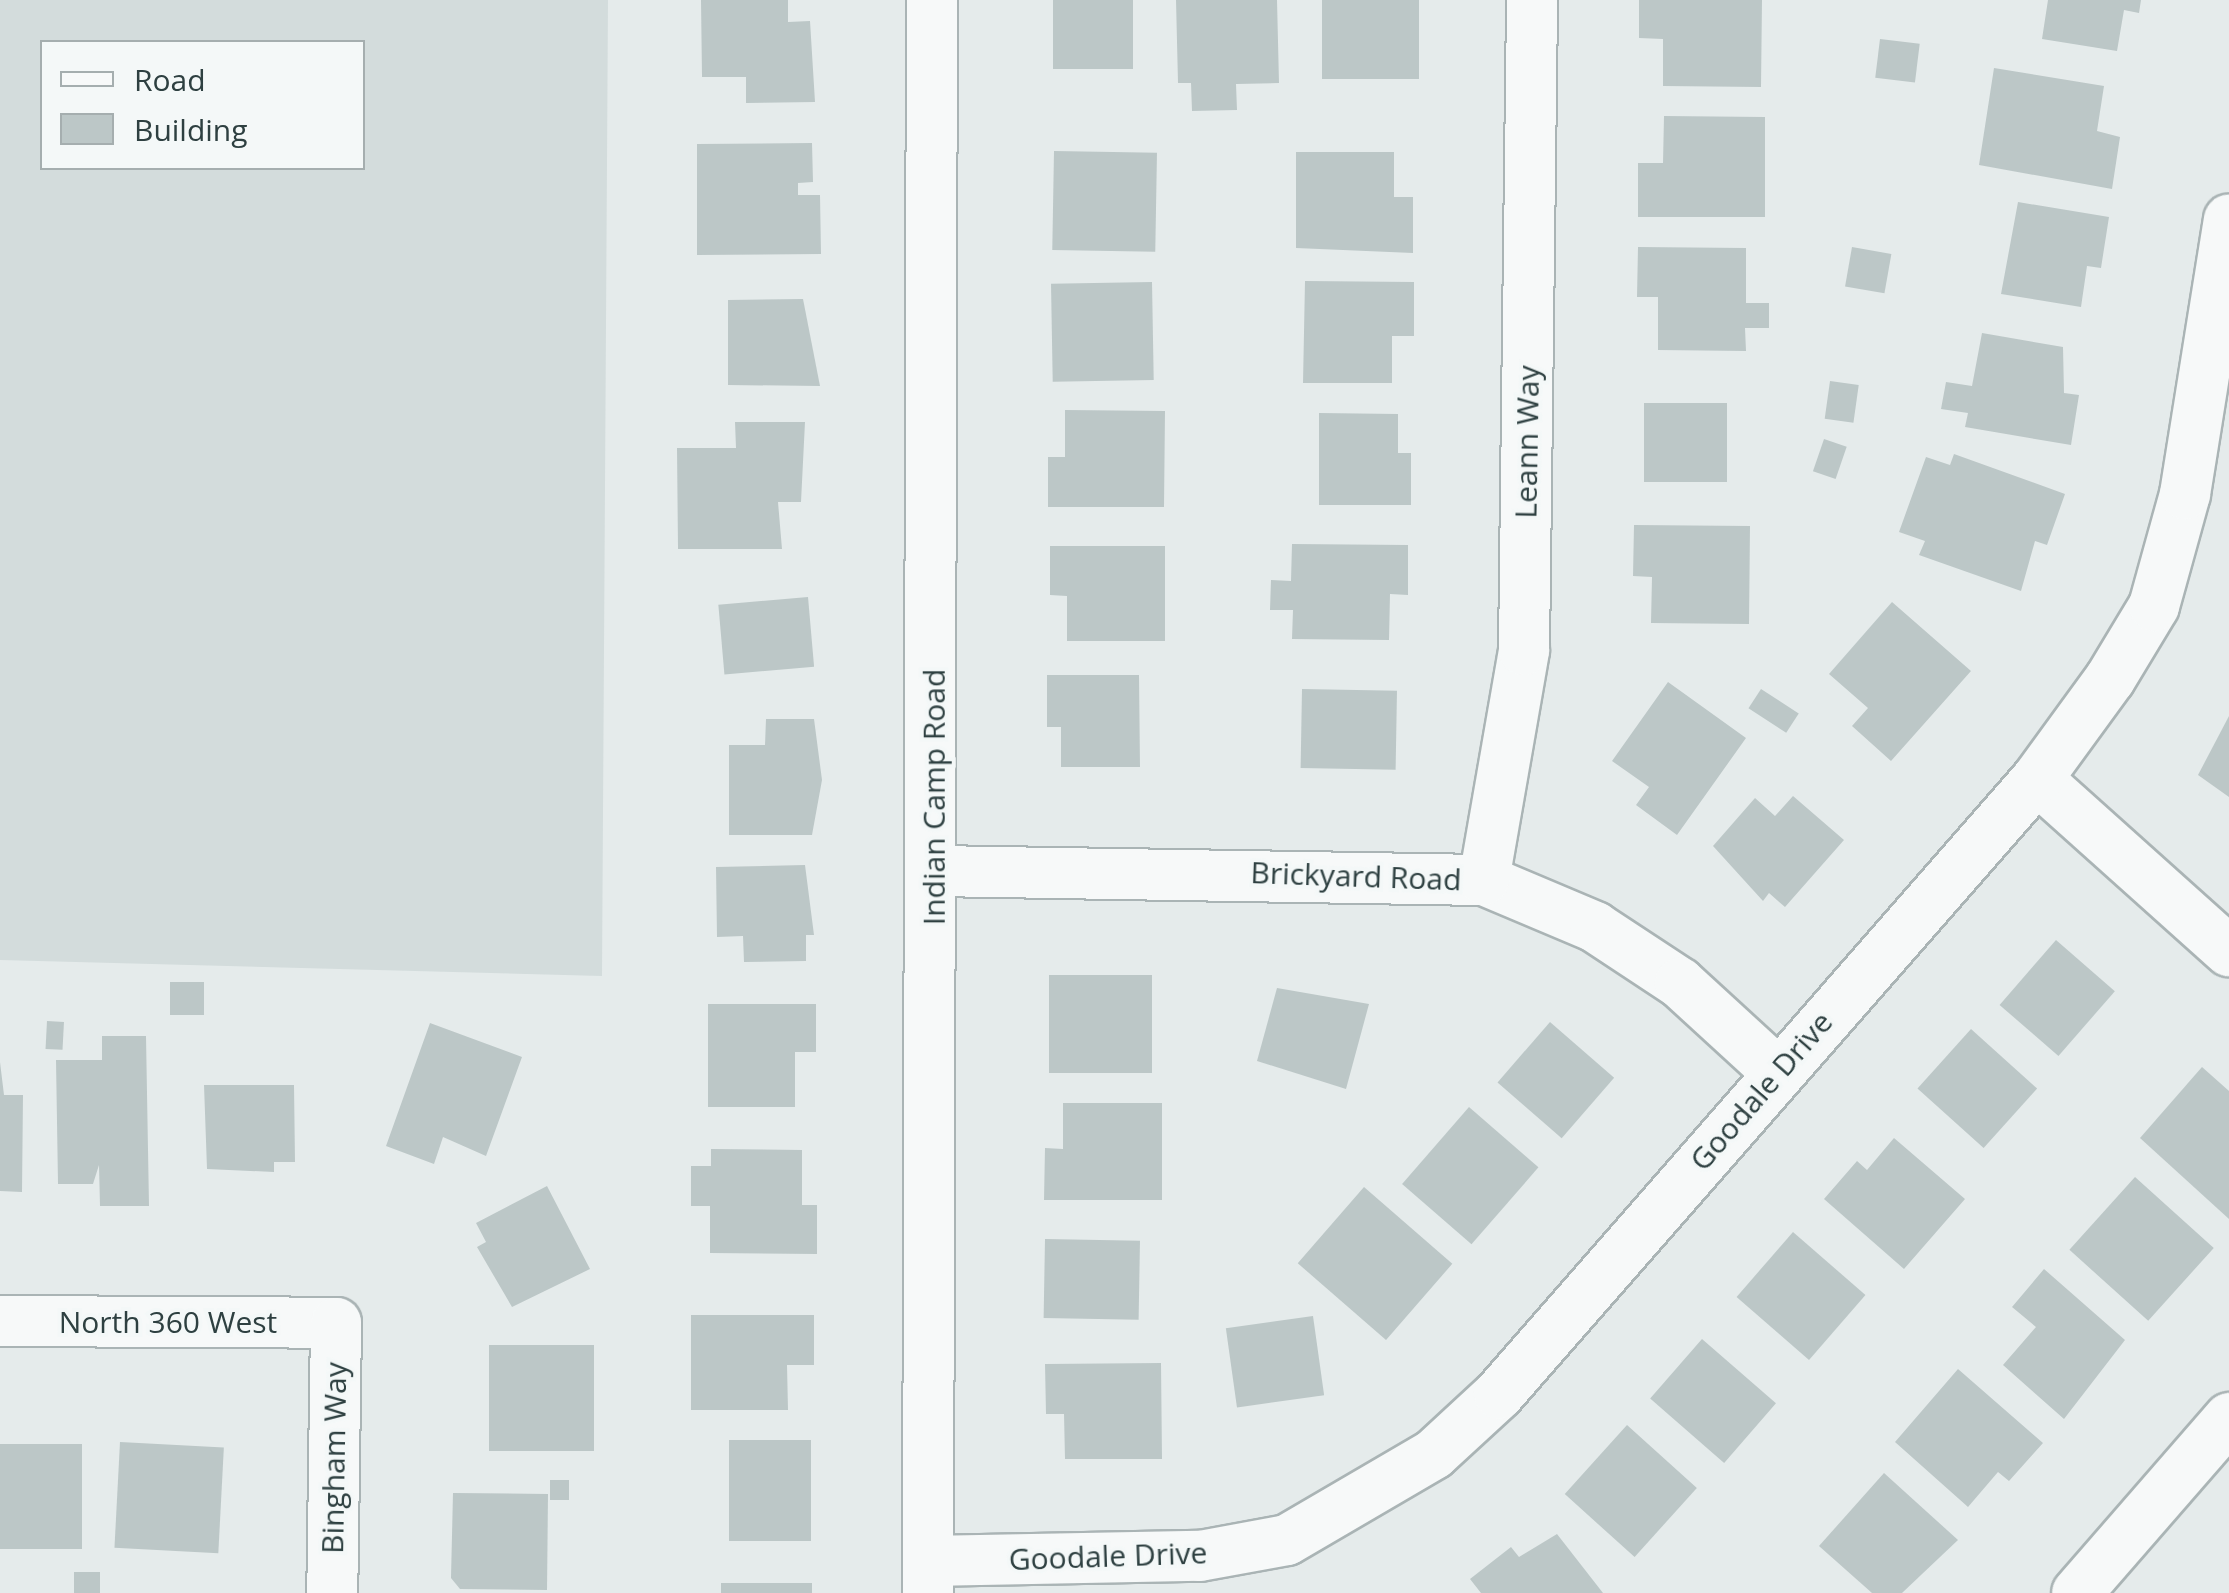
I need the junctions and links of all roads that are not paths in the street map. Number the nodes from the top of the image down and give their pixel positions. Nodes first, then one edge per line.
1 (932, 0) edge
2 (1532, 0) edge
3 (2229, 220) edge
4 (2224, 286) edge
5 (2037, 779) junction
6 (934, 871) junction
7 (1484, 880) junction
8 (2229, 951) edge
9 (1777, 1072) junction
10 (0, 1321) edge
11 (336, 1323) joint
12 (2229, 1418) edge
13 (928, 1577) edge
14 (332, 1593) edge
15 (2077, 1593) edge

1 - 6 street, Indian Camp Road
2 - 7 street, Leann Way
3 - 4 street, Goodale Drive
4 - 5 street, Goodale Drive
5 - 8 street
5 - 9 street, Goodale Drive
6 - 7 street, Brickyard Road
6 - 13 street, Indian Camp Road
7 - 9 street, Brickyard Road
9 - 13 street, Goodale Drive
10 - 11 street, North 360 West
11 - 14 street, Bingham Way
12 - 15 street

